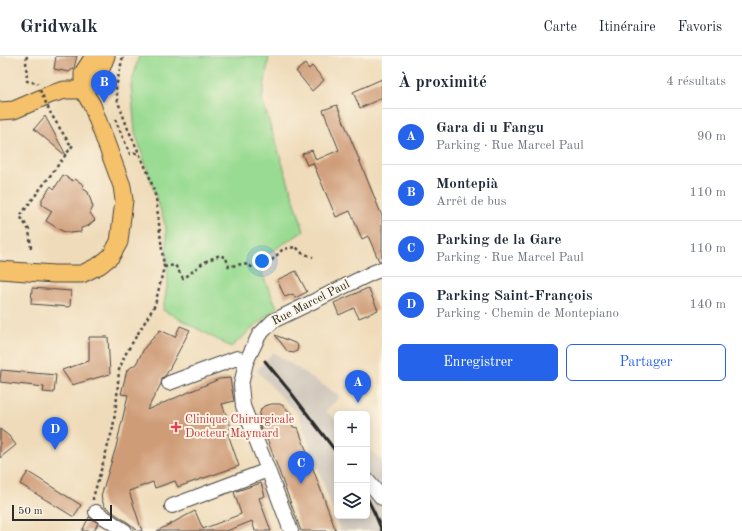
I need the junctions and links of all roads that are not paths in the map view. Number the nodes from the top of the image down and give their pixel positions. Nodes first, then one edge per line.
1 (102, 57) edge
2 (83, 90) junction
3 (0, 111) edge
4 (382, 269) edge
5 (0, 270) edge
6 (246, 362) junction
7 (169, 383) dead end
8 (268, 470) junction
9 (370, 483) edge
10 (382, 498) edge
11 (172, 506) dead end
12 (96, 512) road end
13 (125, 531) edge
14 (291, 531) edge

1 - 2 main road
2 - 3 main road
2 - 5 main road
4 - 6 street, Rue Marcel Paul
6 - 7 street
6 - 8 street, Rue Marcel Paul
8 - 11 street
8 - 14 street, Rue Marcel Paul
9 - 10 street
12 - 13 street

